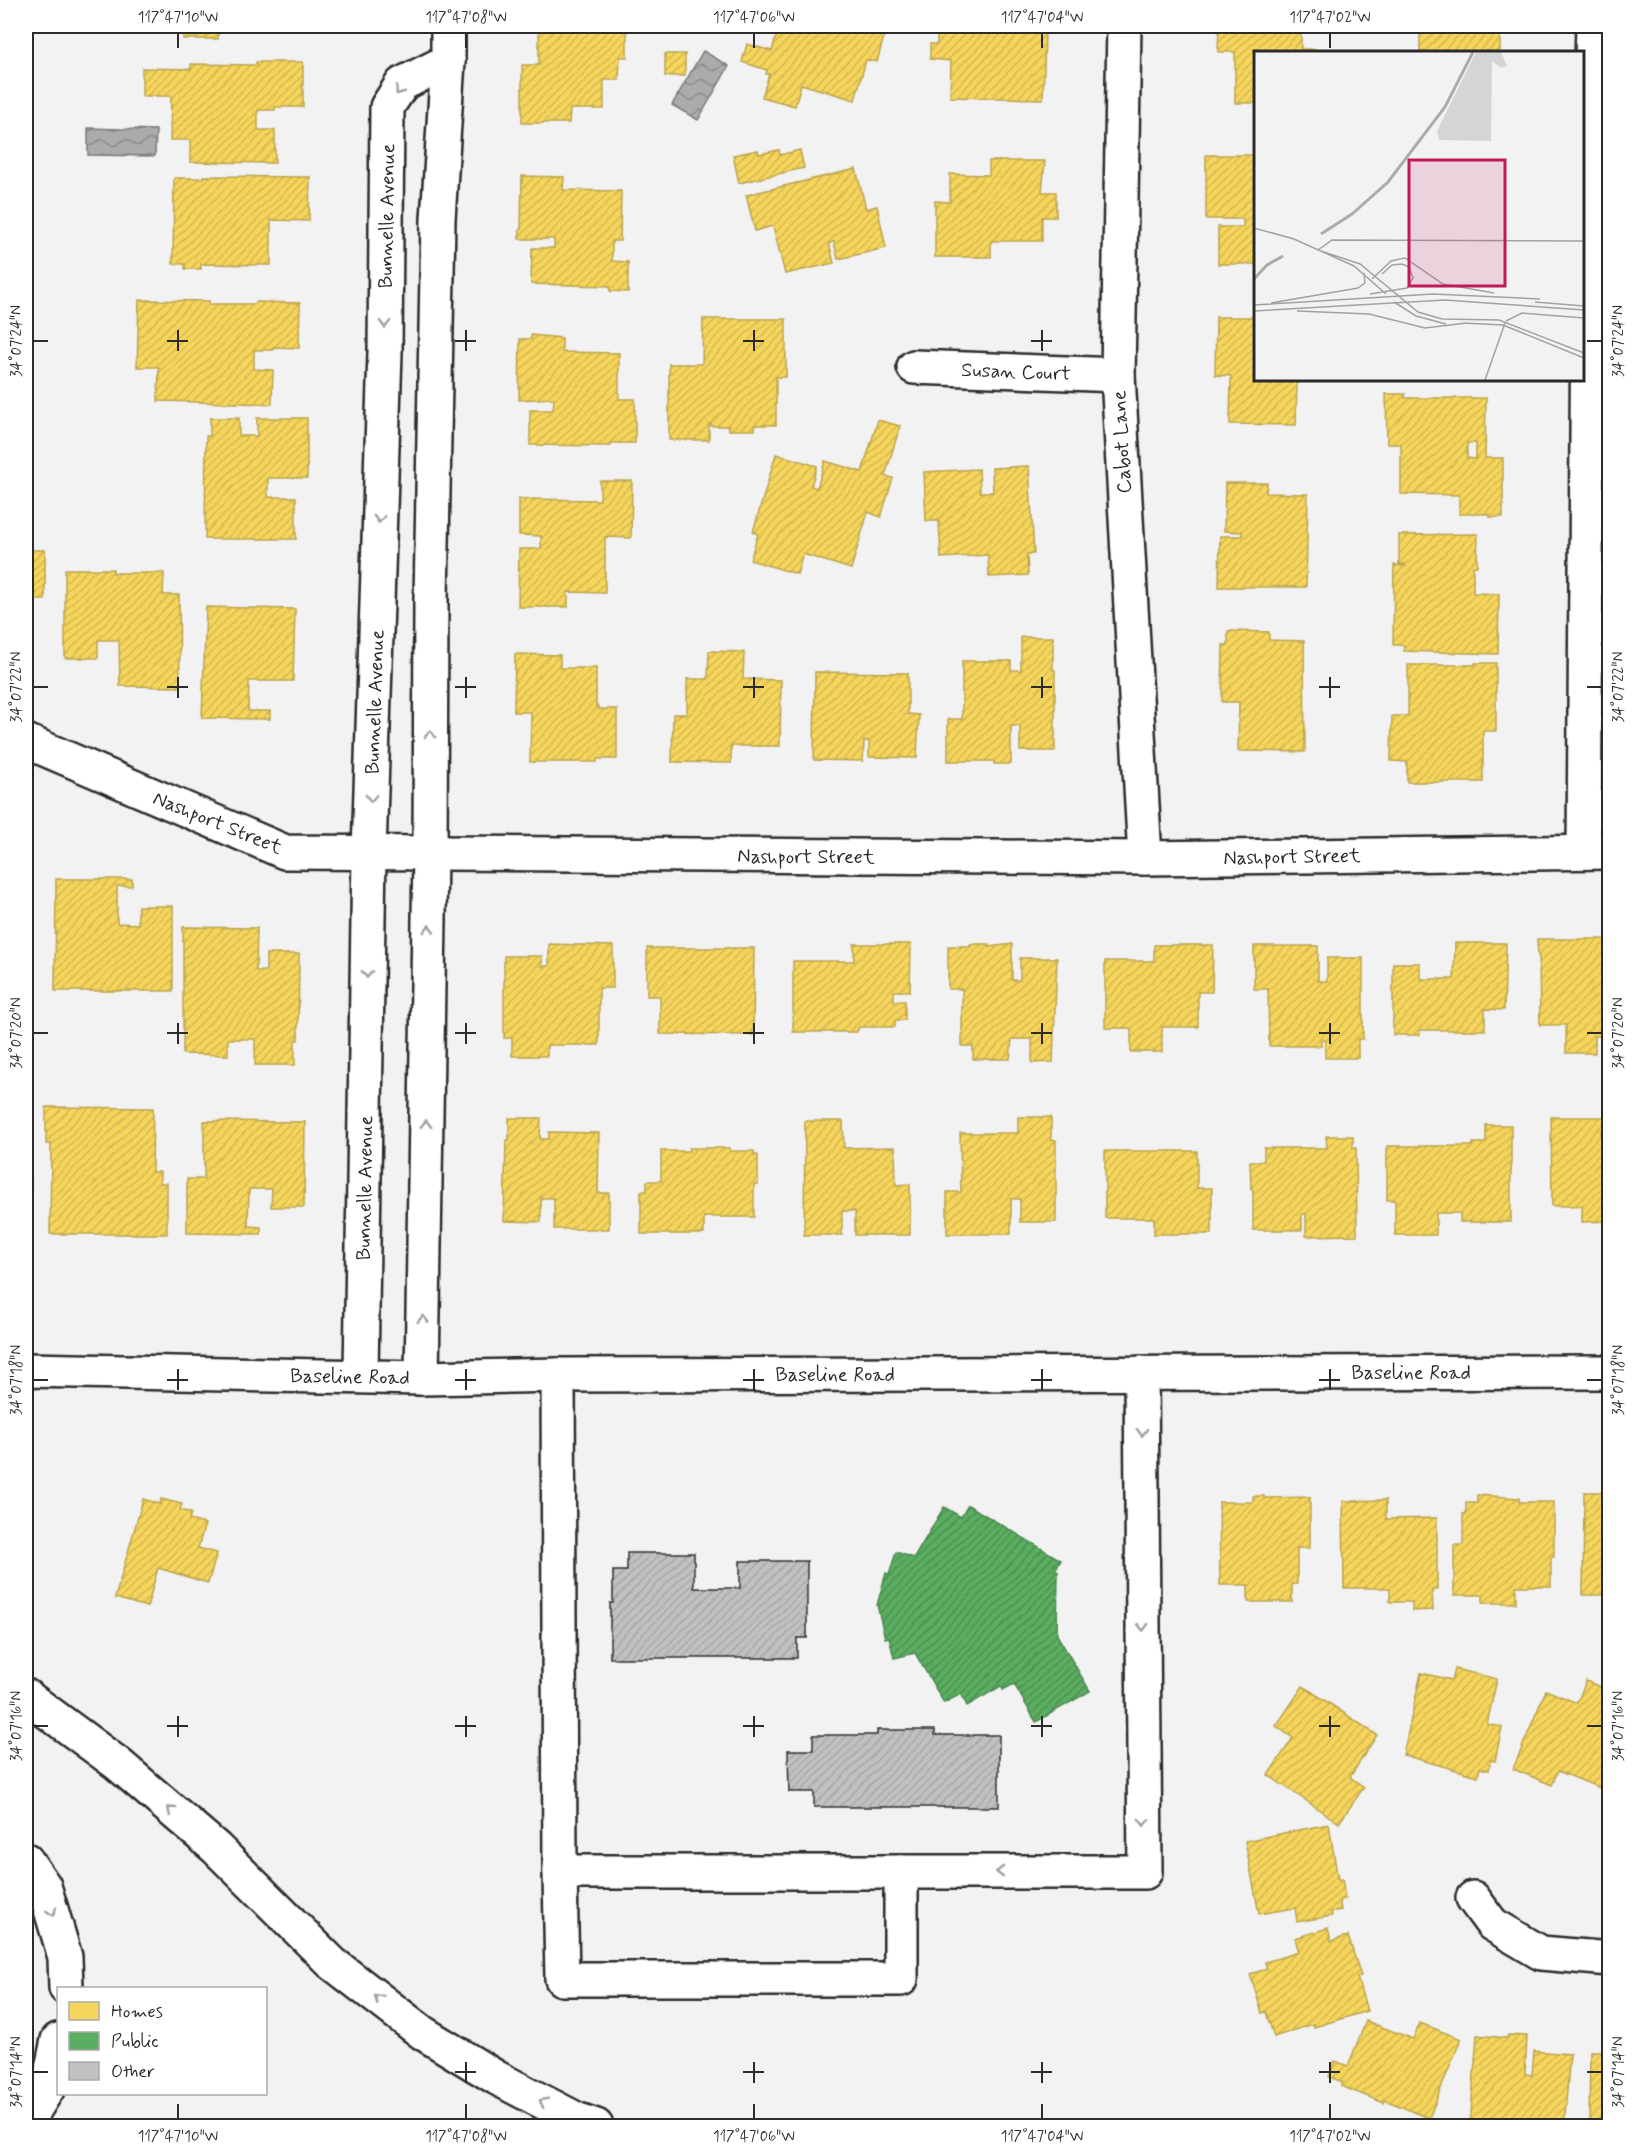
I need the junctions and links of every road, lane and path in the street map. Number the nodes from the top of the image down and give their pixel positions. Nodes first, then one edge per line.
1 (448, 26) edge
2 (1124, 26) edge
3 (1593, 26) edge
4 (448, 61) junction
5 (914, 367) dead end
6 (1118, 375) junction
7 (26, 741) edge
8 (1597, 852) edge
9 (369, 853) junction
10 (430, 853) junction
11 (1144, 858) junction
12 (26, 1370) edge
13 (1610, 1372) edge
14 (1142, 1373) junction
15 (361, 1375) junction
16 (558, 1375) junction
17 (422, 1378) junction
18 (26, 1696) edge
19 (26, 1860) edge
20 (560, 1872) junction
21 (901, 1872) junction
22 (1473, 1898) dead end
23 (1610, 1959) edge
24 (66, 1987) edge
25 (57, 2045) edge
26 (26, 2123) edge
27 (596, 2127) edge

1 - 4 main road
2 - 6 main road, Cabot Lane
3 - 8 main road
4 -> 9 main road, Bunnelle Avenue
10 -> 4 main road
5 - 6 main road, Susan Court
6 - 11 main road, Cabot Lane
7 - 9 main road, Nashport Street
8 - 11 main road, Nashport Street
9 - 10 main road, Nashport Street
9 -> 15 main road, Bunnelle Avenue
10 - 11 main road, Nashport Street
17 -> 10 main road
12 - 15 main road, Baseline Road
13 - 14 main road, Baseline Road
14 - 16 main road, Baseline Road
14 -> 21 main road
15 - 17 main road, Baseline Road
16 - 17 main road, Baseline Road
16 - 20 main road
27 -> 18 main road
19 -> 24 main road
20 - 21 main road
20 - 21 main road
22 - 23 main road
25 - 26 main road

